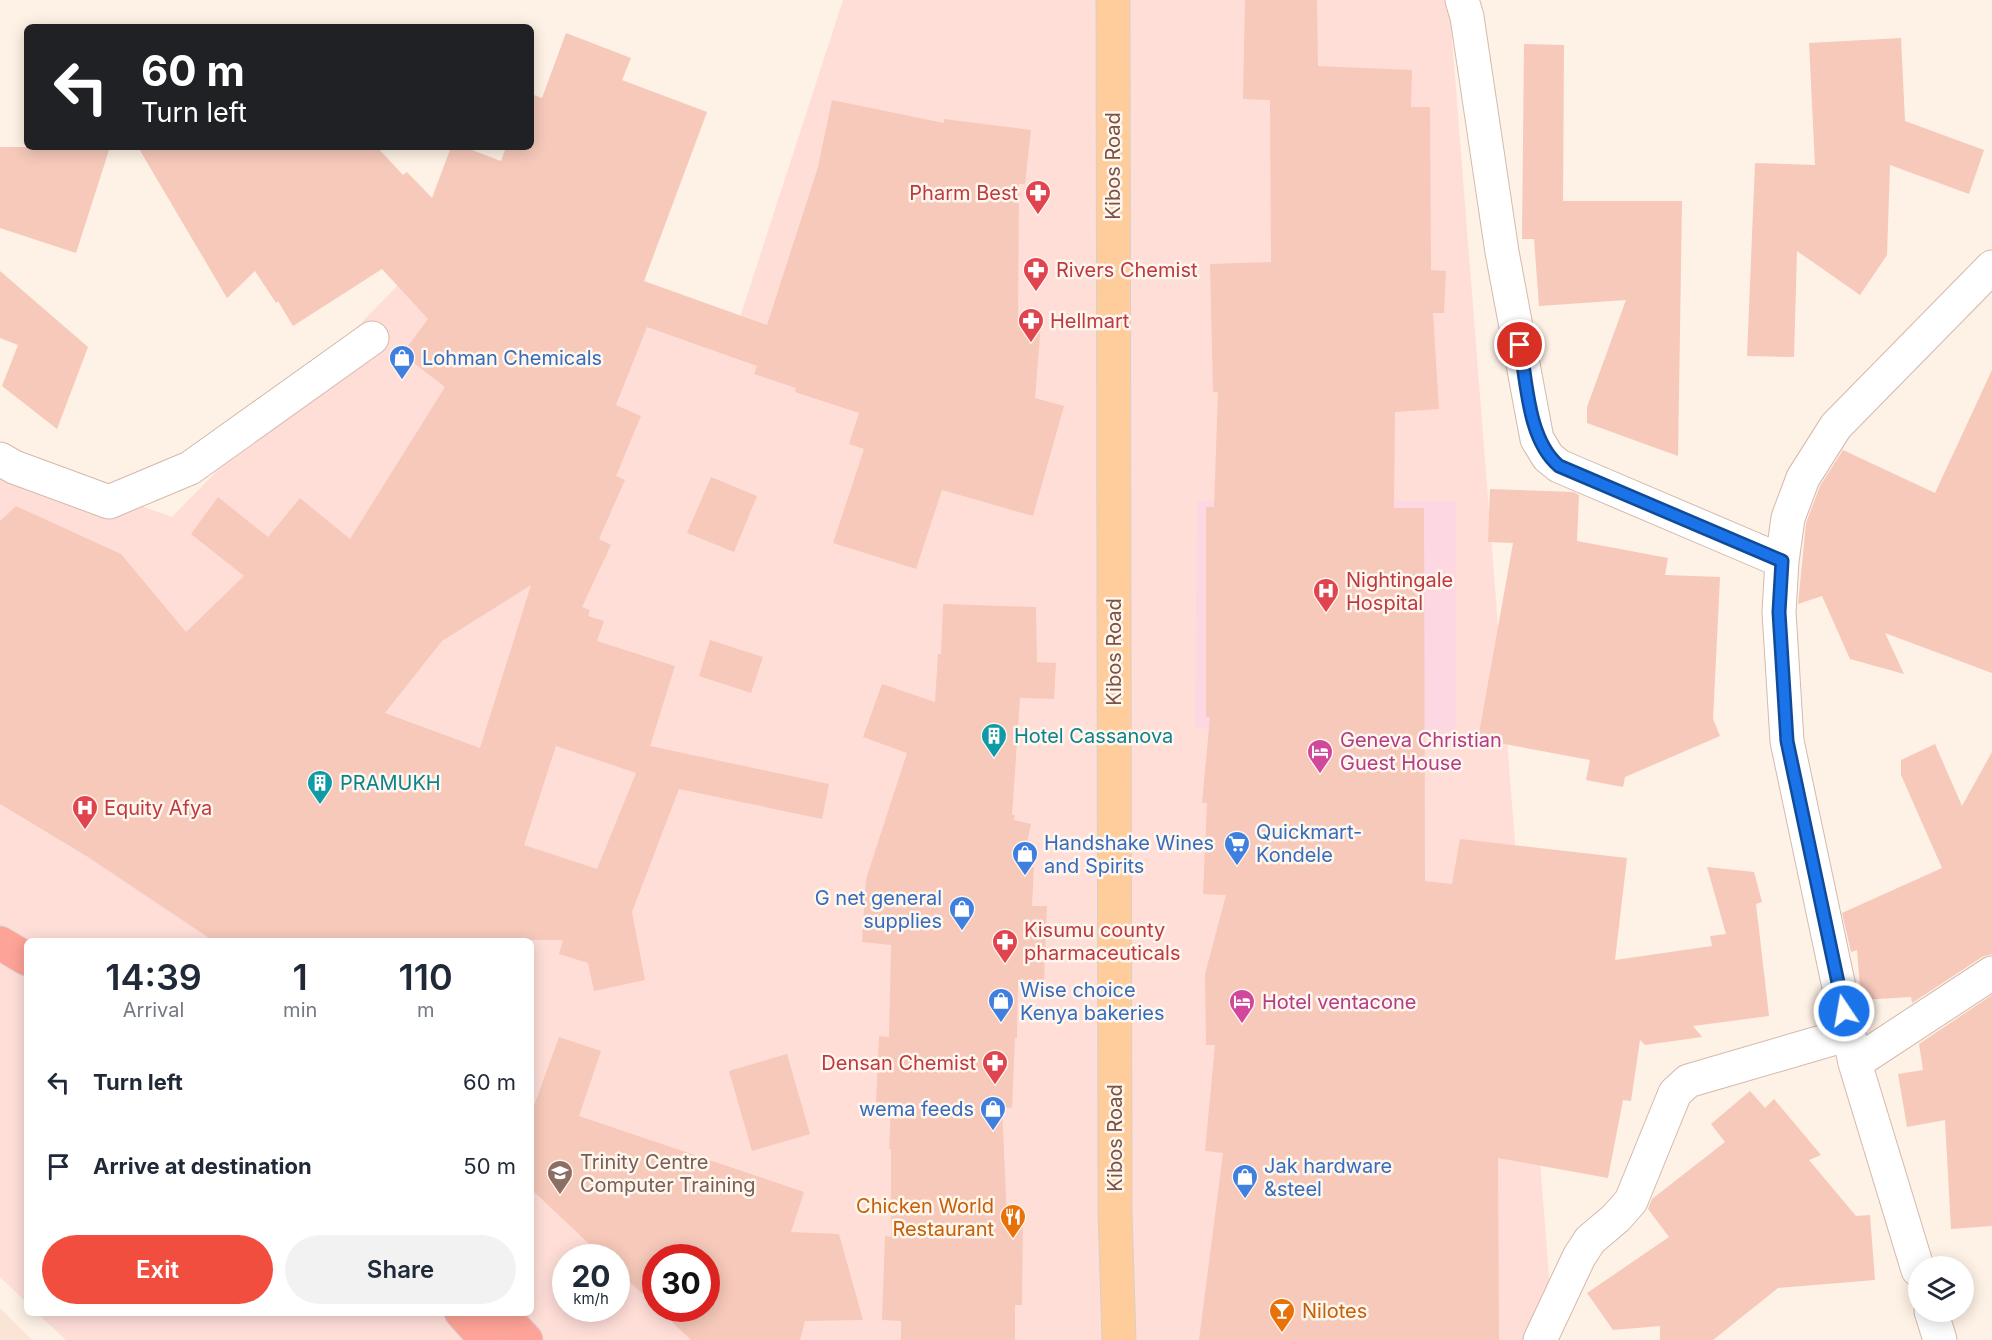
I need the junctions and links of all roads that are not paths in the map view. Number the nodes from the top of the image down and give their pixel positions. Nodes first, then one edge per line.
1 (1113, 0) edge
2 (1462, 0) edge
3 (1992, 267) edge
4 (372, 338) dead end
5 (0, 459) edge
6 (1782, 561) junction
7 (0, 943) edge
8 (24, 957) edge
9 (0, 964) edge
10 (1992, 973) edge
11 (24, 978) edge
12 (1852, 1049) junction
13 (1914, 1256) edge
14 (464, 1316) edge
15 (504, 1316) edge
16 (1934, 1322) edge
17 (486, 1340) edge
18 (526, 1340) edge
19 (1119, 1340) edge
20 (1539, 1340) edge
21 (1940, 1340) edge

1 - 19 main road, Kibos Road
2 - 6 street
3 - 6 street
4 - 5 street
6 - 12 street
7 - 8 highway
9 - 11 highway
10 - 12 street
12 - 13 street
12 - 20 street
14 - 17 highway
15 - 18 highway
16 - 21 street

